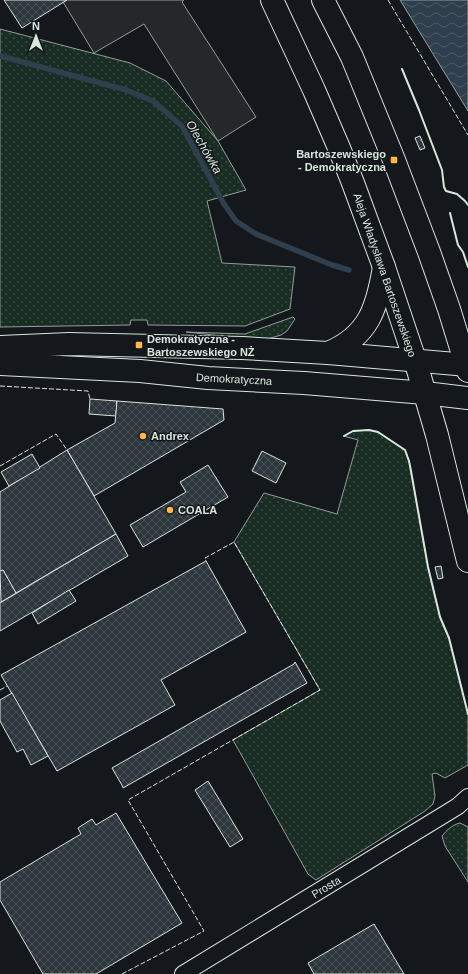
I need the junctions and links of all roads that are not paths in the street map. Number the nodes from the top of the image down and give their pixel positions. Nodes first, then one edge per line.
1 (272, 0) edge
2 (323, 0) edge
3 (384, 267) junction
4 (0, 347) edge
5 (328, 353) junction
6 (415, 360) junction
7 (0, 364) edge
8 (467, 367) edge
9 (425, 393) junction
10 (468, 398) edge
11 (468, 561) edge
12 (468, 797) edge
13 (183, 974) edge

1 - 3 street, Aleja Władysława Bartoszewskiego
2 - 8 street
3 - 5 street
3 - 6 street, Aleja Władysława Bartoszewskiego
4 - 5 street
5 - 6 street
6 - 8 street
6 - 9 street, Aleja Władysława Bartoszewskiego
7 - 9 street, Demokratyczna
9 - 10 street, Demokratyczna
9 - 11 street, Aleja Władysława Bartoszewskiego
12 - 13 street, Prosta

